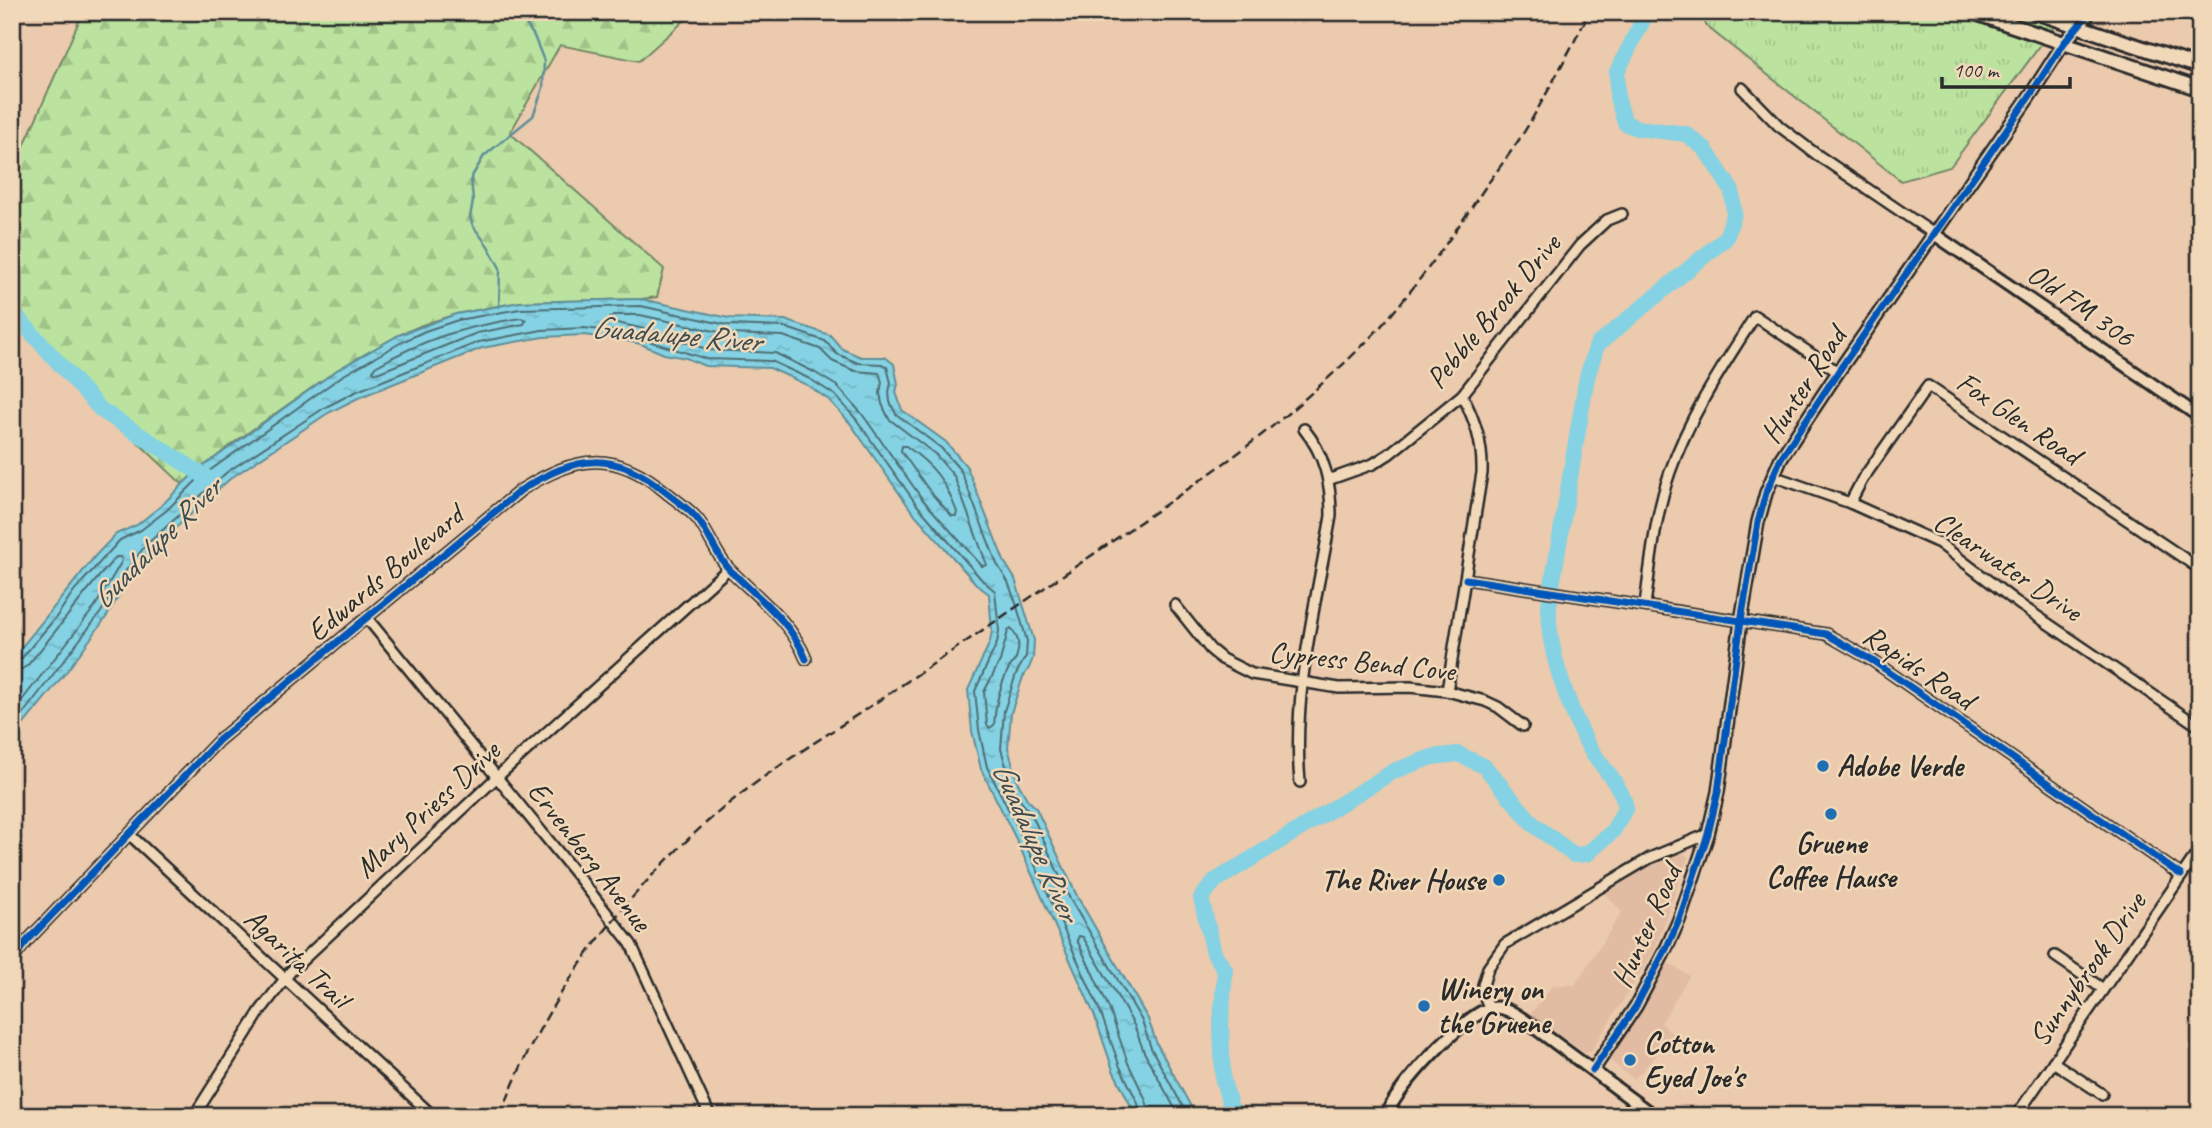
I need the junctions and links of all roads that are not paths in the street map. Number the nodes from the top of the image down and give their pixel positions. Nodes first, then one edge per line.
1 (1972, 12) edge
2 (2035, 12) edge
3 (2090, 12) edge
4 (2078, 28) junction
5 (2064, 43) junction
6 (2200, 67) edge
7 (1742, 88) dead end
8 (2200, 89) edge
9 (1622, 214) dead end
10 (1934, 234) junction
11 (1838, 372) junction
12 (1462, 395) junction
13 (2200, 417) edge
14 (1304, 429) dead end
15 (1773, 476) junction
16 (1328, 480) junction
17 (1850, 503) junction
18 (2200, 550) edge
19 (2196, 566) edge
20 (728, 569) junction
21 (1466, 579) junction
22 (1175, 605) dead end
23 (1646, 606) junction
24 (367, 618) junction
25 (1741, 621) junction
26 (806, 659) dead end
27 (1302, 682) junction
28 (1447, 691) junction
29 (1523, 726) dead end
30 (2200, 727) edge
31 (497, 777) junction
32 (1300, 782) dead end
33 (129, 834) junction
34 (1708, 834) junction
35 (2200, 849) edge
36 (2181, 876) junction
37 (2055, 956) dead end
38 (12, 960) edge
39 (284, 980) junction
40 (2104, 989) junction
41 (1489, 1008) junction
42 (2053, 1062) junction
43 (1593, 1070) junction
44 (2102, 1094) dead end
45 (194, 1116) edge
46 (433, 1116) edge
47 (710, 1116) edge
48 (1386, 1116) edge
49 (1654, 1116) edge
50 (2016, 1116) edge

1 - 5 main road
2 - 4 main road
3 - 4 street, Hunter Road
4 - 5 street, Hunter Road
4 - 6 main road
5 - 8 main road
5 - 10 street, Hunter Road
7 - 10 street
9 - 12 street, Pebble Brook Drive
10 - 11 street, Hunter Road
10 - 13 street, Old FM 306
11 - 15 street, Hunter Road
11 - 23 street
12 - 16 street, Pebble Brook Drive
12 - 21 street
14 - 16 street
15 - 17 street, Clearwater Drive
15 - 25 street, Hunter Road
16 - 27 street
17 - 19 street, Fox Glen Road
17 - 30 street, Clearwater Drive
18 - 19 street
20 - 24 street, Edwards Boulevard
20 - 26 street, Edwards Boulevard
20 - 31 street, Mary Priess Drive
21 - 23 street, Rapids Road
21 - 28 street
22 - 27 street, Cypress Bend Cove
23 - 25 street, Rapids Road
24 - 31 street, Ervenberg Avenue
24 - 33 street, Edwards Boulevard
25 - 34 street, Hunter Road
25 - 36 street, Rapids Road
27 - 28 street, Cypress Bend Cove
27 - 32 street
28 - 29 street, Cypress Bend Cove
31 - 39 street, Mary Priess Drive
31 - 47 street, Ervenberg Avenue
33 - 38 street, Edwards Boulevard
33 - 39 street, Agarita Trail
34 - 41 street
34 - 43 street, Hunter Road
35 - 36 street, Sunnybrook Drive
36 - 40 street, Sunnybrook Drive
37 - 40 street
39 - 45 street, Mary Priess Drive
39 - 46 street, Agarita Trail
40 - 42 street, Sunnybrook Drive
41 - 43 street
41 - 48 street
42 - 44 street
42 - 50 street, Sunnybrook Drive
43 - 49 street

